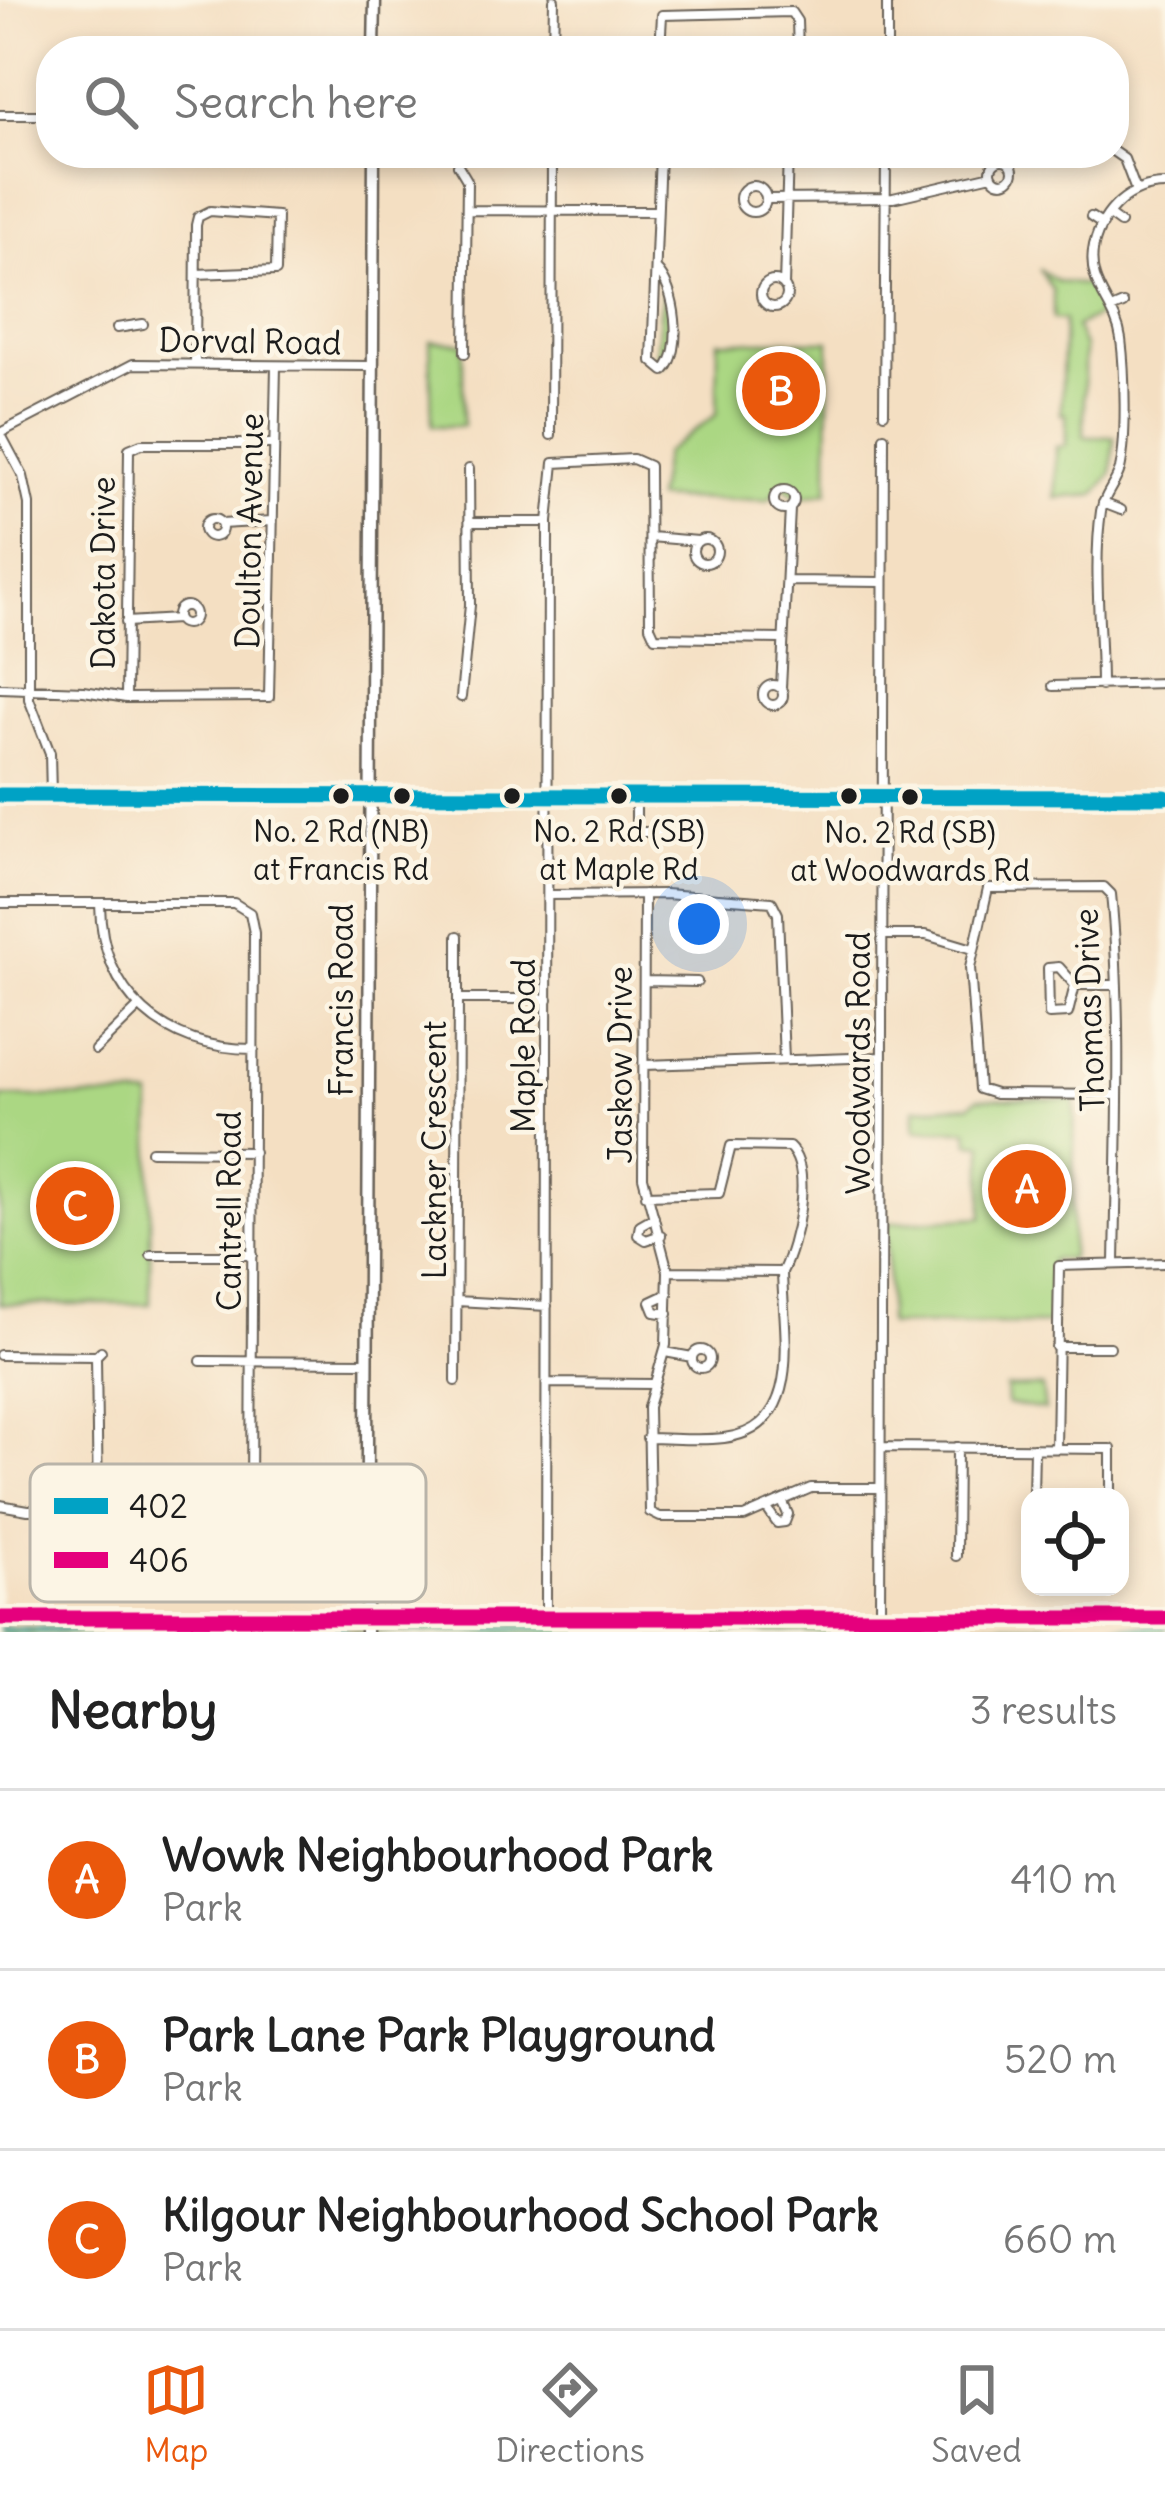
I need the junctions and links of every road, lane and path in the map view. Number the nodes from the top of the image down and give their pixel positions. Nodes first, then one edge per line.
1 (375, 0) edge
2 (554, 0) edge
3 (887, 0) edge
4 (374, 36) edge
5 (553, 36) edge
6 (660, 36) edge
7 (798, 36) edge
8 (887, 36) edge
9 (0, 115) edge
10 (36, 115) edge
11 (374, 168) edge
12 (460, 168) edge
13 (552, 168) edge
14 (659, 168) edge
15 (787, 168) edge
16 (886, 168) edge
17 (1128, 168) edge
18 (992, 175) dead end
19 (1165, 185) edge
20 (1135, 188) junction
21 (766, 199) dead end
22 (784, 199) junction
23 (885, 199) junction
24 (467, 210) junction
25 (552, 211) junction
26 (657, 211) junction
27 (1109, 215) junction
28 (1091, 218) dead end
29 (1120, 223) dead end
30 (1103, 225) junction
31 (656, 268) junction
32 (196, 274) junction
33 (784, 286) dead end
34 (1123, 304) dead end
35 (1111, 309) junction
36 (143, 325) dead end
37 (117, 328) dead end
38 (465, 353) dead end
39 (195, 364) junction
40 (276, 366) junction
41 (372, 366) junction
42 (884, 413) dead end
43 (0, 433) edge
44 (551, 435) dead end
45 (884, 437) dead end
46 (272, 444) junction
47 (469, 469) dead end
48 (1103, 503) junction
49 (790, 508) dead end
50 (1121, 510) dead end
51 (272, 521) junction
52 (471, 522) junction
53 (548, 522) junction
54 (221, 524) dead end
55 (650, 537) junction
56 (698, 541) dead end
57 (789, 581) junction
58 (882, 582) junction
59 (178, 620) dead end
60 (126, 622) junction
61 (781, 639) junction
62 (1165, 683) edge
63 (1053, 686) dead end
64 (1101, 686) junction
65 (0, 688) edge
66 (29, 688) junction
67 (781, 688) dead end
68 (460, 697) dead end
69 (126, 698) junction
70 (0, 795) edge
71 (52, 795) junction
72 (369, 796) junction
73 (547, 797) junction
74 (636, 797) junction
75 (881, 797) junction
76 (1165, 797) edge
77 (613, 832) dead end
78 (636, 832) junction
79 (658, 832) dead end
80 (644, 894) junction
81 (548, 895) junction
82 (0, 903) edge
83 (100, 904) junction
84 (883, 935) junction
85 (458, 936) dead end
86 (973, 949) junction
87 (645, 980) junction
88 (697, 982) dead end
89 (1075, 985) junction
90 (1117, 985) junction
91 (458, 999) junction
92 (548, 999) junction
93 (138, 1008) junction
94 (254, 1048) junction
95 (95, 1050) dead end
96 (881, 1057) junction
97 (784, 1060) junction
98 (645, 1065) junction
99 (1117, 1095) junction
100 (151, 1151) dead end
101 (254, 1152) junction
102 (646, 1195) junction
103 (654, 1217) junction
104 (662, 1235) junction
105 (253, 1255) junction
106 (151, 1256) dead end
107 (1115, 1263) junction
108 (1165, 1263) edge
109 (668, 1271) junction
110 (782, 1272) junction
111 (668, 1294) junction
112 (457, 1301) junction
113 (547, 1306) junction
114 (668, 1314) junction
115 (1056, 1347) junction
116 (1110, 1347) dead end
117 (665, 1352) junction
118 (0, 1355) edge
119 (692, 1357) dead end
120 (201, 1361) dead end
121 (253, 1361) junction
122 (367, 1362) junction
123 (456, 1382) dead end
124 (547, 1383) junction
125 (653, 1384) junction
126 (647, 1438) junction
127 (881, 1448) junction
128 (957, 1448) junction
129 (1034, 1448) junction
130 (1056, 1448) junction
131 (98, 1464) edge
132 (252, 1464) edge
133 (366, 1464) edge
134 (881, 1488) junction
135 (1033, 1488) edge
136 (1111, 1488) edge
137 (782, 1502) junction
138 (0, 1505) edge
139 (30, 1506) edge
140 (768, 1510) junction
141 (956, 1556) dead end
142 (365, 1602) edge
143 (880, 1617) junction
144 (0, 1618) edge
145 (365, 1618) junction
146 (546, 1618) junction
147 (1165, 1618) edge
148 (658, 1624) edge
149 (366, 1632) edge

1 - 4 main road
2 - 5 street
3 - 8 street
6 - 7 street
9 - 10 street
11 - 41 main road, Francis Road
12 - 24 street
13 - 25 street
14 - 26 street
15 - 22 street
16 - 23 street
17 - 20 street
18 - 23 street
19 - 20 street
20 - 27 street
21 - 22 street
22 - 23 street
22 - 33 street
23 - 42 street
24 - 25 street
24 - 38 street
25 - 26 street
25 - 44 street
26 - 31 street
27 - 29 street
27 - 30 street
28 - 30 street
30 - 35 street
31 - 31 street
32 - 32 street
32 - 39 street
34 - 35 street
35 - 48 street
36 - 37 street
39 - 40 street, Dorval Road
39 - 43 street, Dorval Road
40 - 41 street, Dorval Road
40 - 46 street, Doulton Avenue
41 - 72 main road, Francis Road
43 - 66 street
45 - 58 street, Woodwards Road
46 - 51 street, Doulton Avenue
46 - 60 street, Dakota Drive
47 - 52 street
48 - 50 street
48 - 64 street
49 - 57 street
51 - 54 street
51 - 69 street, Doulton Avenue
52 - 53 street
52 - 68 street
53 - 55 street, Maple Road
53 - 73 street, Maple Road
55 - 56 street
55 - 61 street
57 - 58 street
57 - 61 street
58 - 75 street, Woodwards Road
59 - 60 street
60 - 69 street, Dakota Drive
61 - 67 street
62 - 64 street
63 - 64 street
65 - 66 street
66 - 69 street
66 - 71 street
70 - 71 main road
71 - 72 main road
72 - 73 main road
72 - 122 main road, Francis Road
73 - 74 main road
73 - 81 street, Maple Road
74 - 75 main road
74 - 78 street
75 - 76 main road
75 - 84 street, Woodwards Road
77 - 78 street
78 - 79 street
80 - 81 street
80 - 87 street, Jaskow Drive
80 - 97 street
81 - 92 street, Maple Road
82 - 83 street
83 - 93 street
83 - 94 street, Cantrell Road
84 - 86 street
84 - 96 street, Woodwards Road
85 - 91 street, Lackner Crescent
86 - 90 street, Thomas Drive
86 - 99 street
87 - 88 street
87 - 98 street, Jaskow Drive
89 - 89 street
89 - 90 street
90 - 99 street, Thomas Drive
91 - 92 street, Lackner Crescent
91 - 112 street, Lackner Crescent
92 - 113 street, Maple Road
93 - 94 street
93 - 95 street
94 - 101 street, Cantrell Road
96 - 97 street
96 - 127 street, Woodwards Road
97 - 98 street
98 - 102 street, Jaskow Drive
99 - 107 street, Thomas Drive
100 - 101 street
101 - 105 street, Cantrell Road
102 - 103 street, Jaskow Drive
102 - 110 street
103 - 104 street, Jaskow Drive
103 - 104 street
104 - 109 street, Jaskow Drive
105 - 106 street
105 - 121 street, Cantrell Road
107 - 108 street
107 - 115 street
109 - 110 street
109 - 111 street, Jaskow Drive
110 - 126 street
111 - 114 street, Jaskow Drive
111 - 114 street
112 - 113 street, Lackner Crescent
112 - 123 street, Lackner Crescent
113 - 124 street, Maple Road
114 - 117 street, Jaskow Drive
115 - 116 street
115 - 130 street
117 - 119 street
117 - 125 street, Jaskow Drive
118 - 131 street
120 - 121 street
121 - 122 street
121 - 132 street, Cantrell Road
122 - 133 main road, Francis Road
124 - 125 street
124 - 146 street, Maple Road
125 - 126 street, Jaskow Drive
126 - 140 street, Jaskow Drive
127 - 128 street
127 - 134 street, Woodwards Road
128 - 129 street
128 - 141 street
129 - 130 street
129 - 135 street
130 - 136 street
134 - 137 street
134 - 143 street, Woodwards Road
137 - 140 street
137 - 140 street
138 - 139 street
142 - 145 main road, Francis Road
143 - 147 main road
143 - 148 main road
144 - 145 main road
145 - 146 main road
145 - 149 main road, Francis Road
146 - 148 main road

